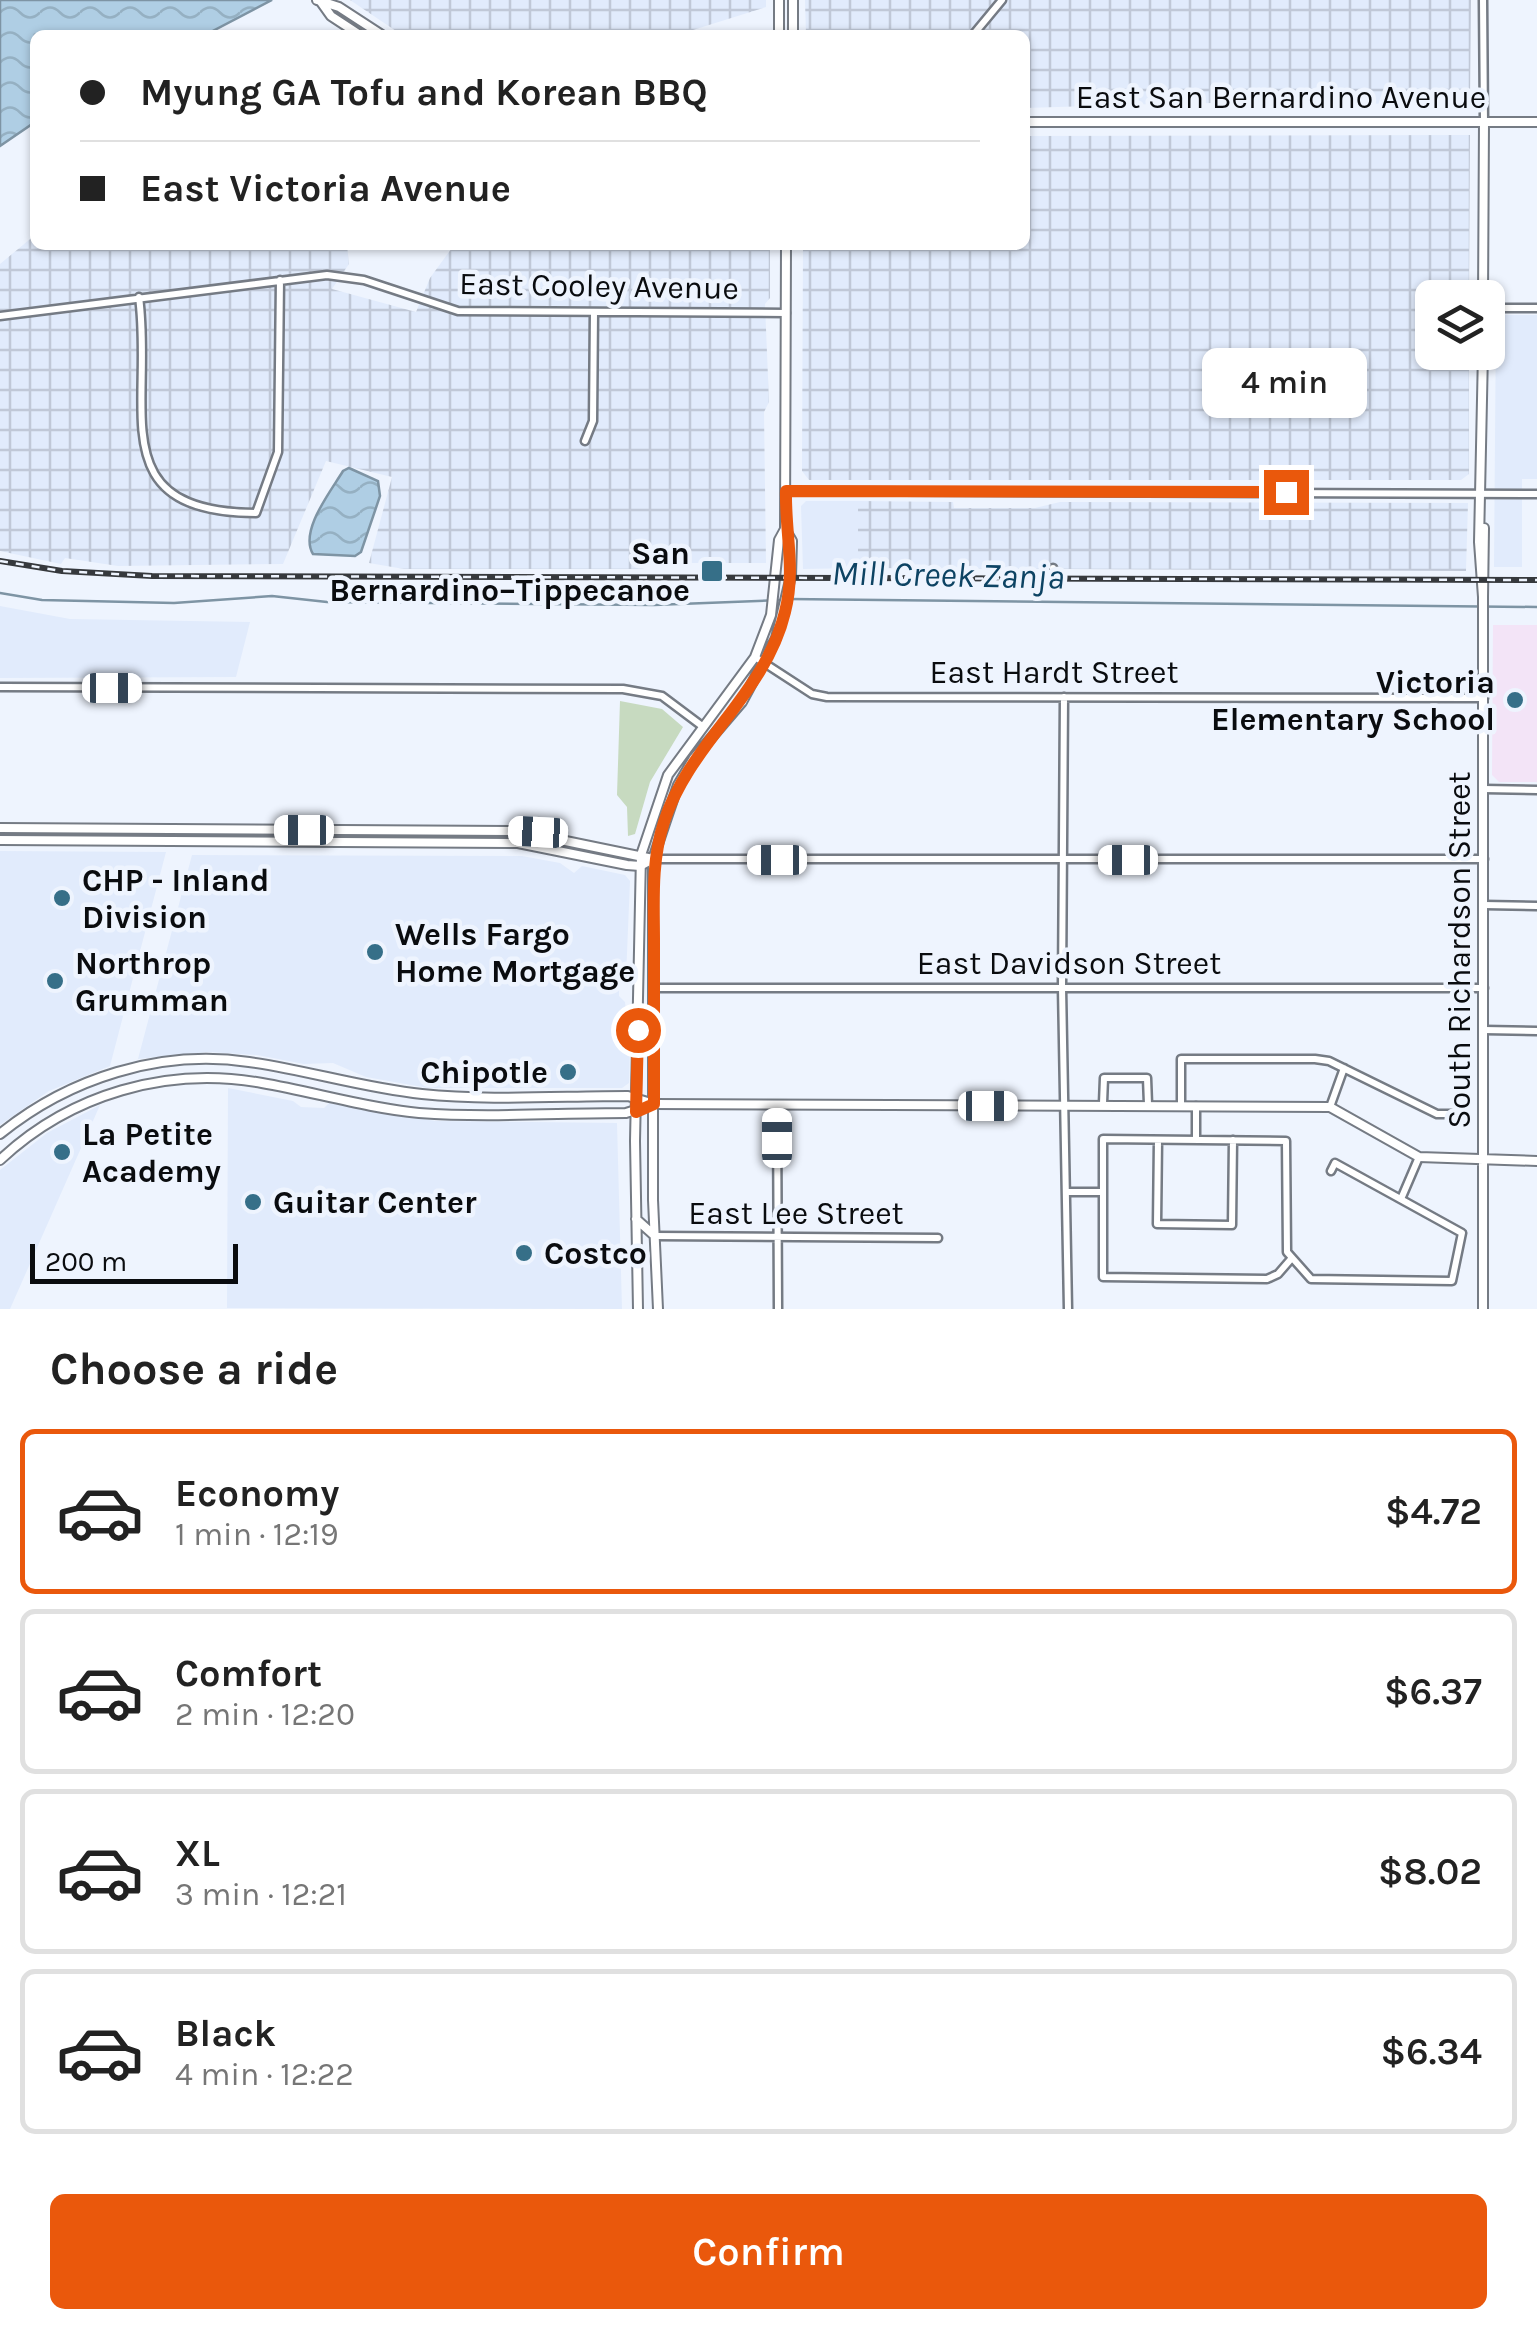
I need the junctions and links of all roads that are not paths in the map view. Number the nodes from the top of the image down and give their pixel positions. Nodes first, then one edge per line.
1 (779, 0) edge
2 (793, 0) edge
3 (1002, 0) edge
4 (1483, 0) edge
5 (319, 1) edge
6 (352, 30) edge
7 (374, 30) edge
8 (779, 30) edge
9 (793, 30) edge
10 (977, 30) edge
11 (1030, 122) edge
12 (1484, 122) junction
13 (1537, 122) edge
14 (786, 250) edge
15 (280, 280) junction
16 (1484, 280) edge
17 (139, 297) junction
18 (1505, 308) edge
19 (1537, 308) edge
20 (594, 312) junction
21 (786, 313) junction
22 (0, 316) edge
23 (1484, 370) edge
24 (585, 441) dead end
25 (786, 491) junction
26 (1484, 493) junction
27 (1537, 494) edge
28 (785, 529) junction
29 (754, 657) junction
30 (766, 663) junction
31 (0, 687) edge
32 (1064, 697) junction
33 (1484, 698) junction
34 (702, 726) junction
35 (712, 734) junction
36 (1484, 789) junction
37 (1537, 790) edge
38 (0, 828) edge
39 (0, 840) edge
40 (640, 854) junction
41 (1484, 859) junction
42 (654, 860) junction
43 (1064, 860) junction
44 (640, 866) junction
45 (1484, 905) junction
46 (1537, 906) edge
47 (654, 988) junction
48 (1062, 988) junction
49 (1484, 988) junction
50 (1484, 1030) junction
51 (1537, 1030) edge
52 (1344, 1068) junction
53 (637, 1098) junction
54 (654, 1104) junction
55 (1103, 1104) junction
56 (1148, 1104) junction
57 (1181, 1104) junction
58 (1196, 1104) junction
59 (777, 1105) junction
60 (1067, 1106) junction
61 (1330, 1108) junction
62 (636, 1112) junction
63 (1461, 1114) dead end
64 (0, 1134) edge
65 (1158, 1140) junction
66 (1196, 1140) junction
67 (1233, 1140) junction
68 (1419, 1157) junction
69 (0, 1160) edge
70 (1484, 1160) junction
71 (1537, 1161) edge
72 (1331, 1171) dead end
73 (1068, 1192) junction
74 (1103, 1192) junction
75 (1401, 1198) junction
76 (636, 1219) junction
77 (655, 1236) junction
78 (778, 1237) junction
79 (938, 1238) dead end
80 (1291, 1259) junction
81 (638, 1309) edge
82 (658, 1309) edge
83 (778, 1309) edge
84 (1068, 1309) edge
85 (1484, 1309) edge

1 - 8 main road
2 - 9 main road
3 - 10 street
4 - 12 street
5 - 6 main road
5 - 7 main road
11 - 12 main road, East San Bernardino Avenue
12 - 13 main road, East San Bernardino Avenue
12 - 16 main road
14 - 21 main road
15 - 17 street, East Cooley Avenue
15 - 17 street
15 - 20 street, East Cooley Avenue
17 - 22 street, East Cooley Avenue
18 - 19 street
20 - 21 street, East Cooley Avenue
20 - 24 street
21 - 25 main road
23 - 26 main road
25 - 26 street
25 - 28 main road
26 - 27 street
26 - 33 main road, South Richardson Street
28 - 29 main road
28 - 30 main road
29 - 30 street, East Hardt Street
29 - 34 main road
30 - 32 street, East Hardt Street
30 - 35 main road
31 - 34 street
32 - 33 street, East Hardt Street
32 - 43 street
33 - 36 main road, South Richardson Street
34 - 35 main road
34 - 40 main road
35 - 42 main road
36 - 37 street
36 - 41 main road, South Richardson Street
38 - 40 main road
39 - 44 main road
40 - 42 main road
40 - 44 main road
41 - 43 street
41 - 45 main road, South Richardson Street
42 - 43 street
42 - 44 main road
42 - 47 main road
43 - 48 street
44 - 53 main road
45 - 46 street
45 - 49 main road, South Richardson Street
47 - 48 street, East Davidson Street
47 - 54 main road
48 - 49 street, East Davidson Street
48 - 60 street
49 - 50 main road, South Richardson Street
50 - 51 street
50 - 70 main road, South Richardson Street
52 - 57 street
52 - 61 street
52 - 63 street
53 - 54 main road
53 - 62 main road
53 - 64 main road
54 - 59 main road
54 - 62 main road
54 - 77 main road
55 - 56 main road
55 - 56 street
55 - 60 main road
56 - 57 main road
57 - 58 main road
58 - 61 main road
58 - 66 street
59 - 60 main road
59 - 78 street
60 - 73 street
61 - 68 main road
62 - 69 main road
62 - 76 main road
65 - 66 street
65 - 67 street
65 - 74 street
66 - 67 street
67 - 80 street
68 - 70 main road
68 - 75 street
70 - 71 main road
70 - 85 main road, South Richardson Street
72 - 75 street
73 - 74 street
73 - 84 street
74 - 80 street
75 - 80 street
76 - 77 main road
76 - 81 main road
77 - 78 street, East Lee Street
77 - 82 main road
78 - 79 street, East Lee Street
78 - 83 street

